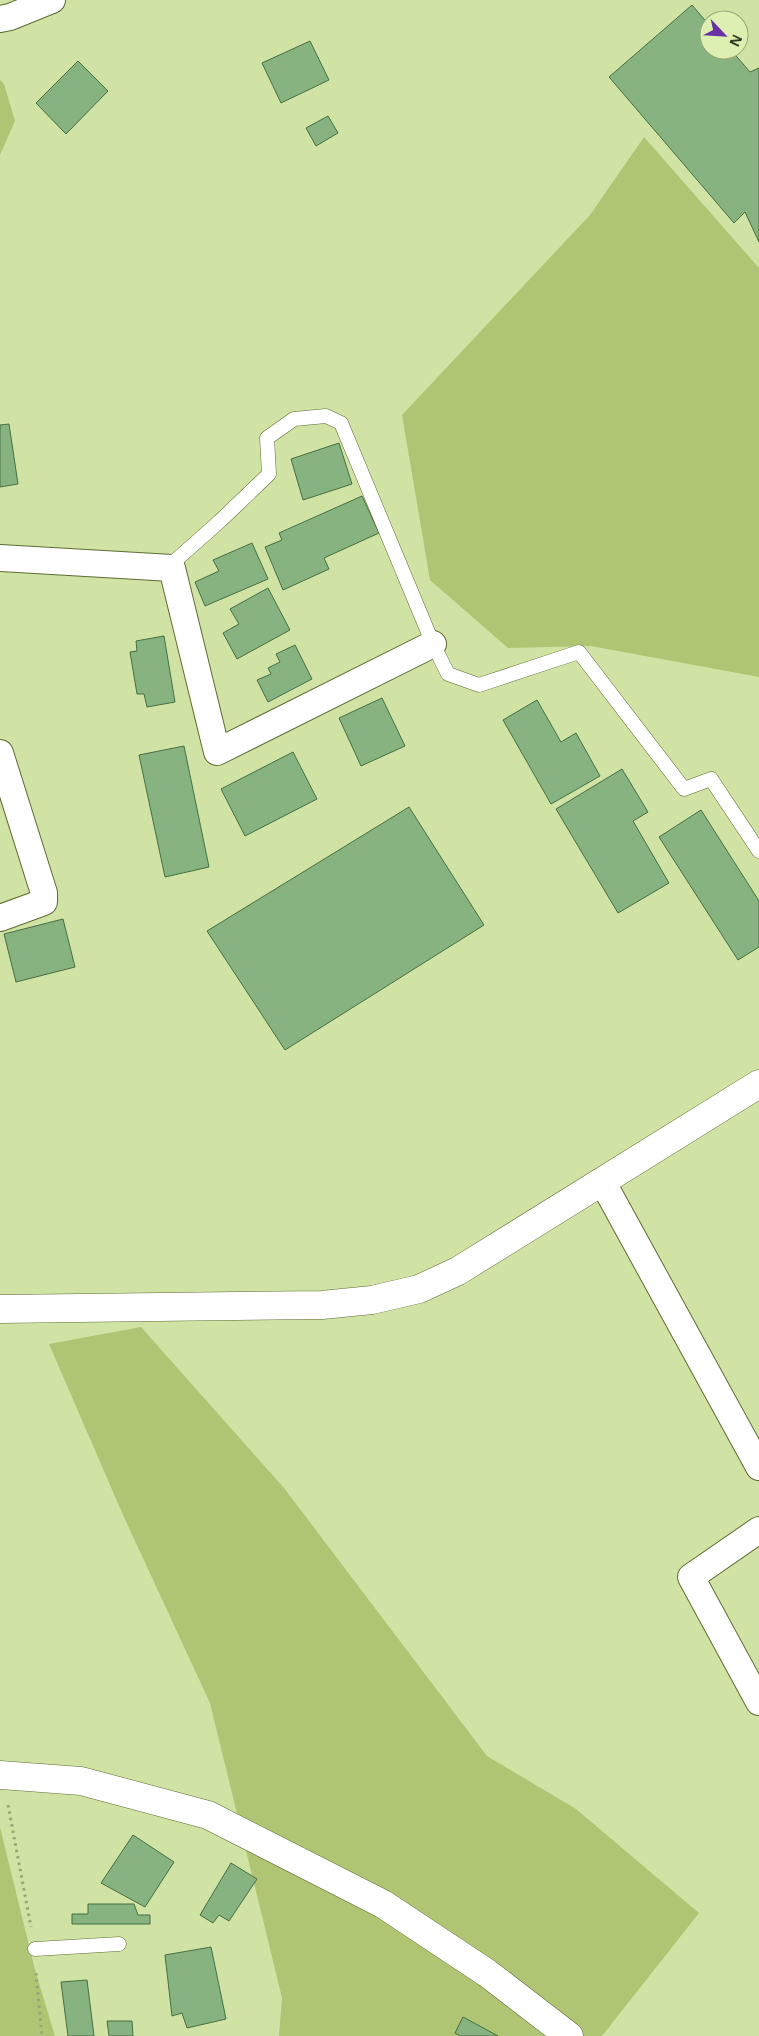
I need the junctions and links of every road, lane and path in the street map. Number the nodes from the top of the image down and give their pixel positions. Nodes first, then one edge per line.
1 (52, 0) edge
2 (0, 19) edge
3 (0, 558) edge
4 (167, 568) junction
5 (433, 644) junction
6 (0, 752) edge
7 (759, 852) edge
8 (0, 918) edge
9 (759, 1084) edge
10 (602, 1180) junction
11 (0, 1309) edge
12 (759, 1467) edge
13 (759, 1530) edge
14 (759, 1702) edge
15 (1, 1775) edge
16 (119, 1944) dead end
17 (34, 1949) junction
18 (42, 2036) edge
19 (569, 2036) edge

1 - 2 street
3 - 4 street
4 - 5 street
4 - 5 lane
5 - 7 lane
6 - 8 street
9 - 10 street
10 - 11 street
10 - 12 street
13 - 14 street
15 - 17 path
15 - 19 street
16 - 17 lane
17 - 18 path

